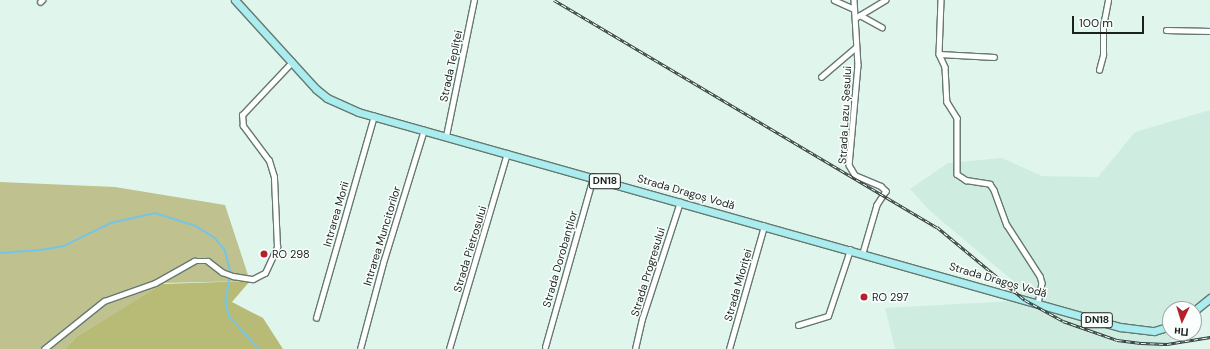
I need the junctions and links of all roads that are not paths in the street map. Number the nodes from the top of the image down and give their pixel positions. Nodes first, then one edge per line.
1 (235, 0) edge
2 (474, 0) edge
3 (834, 0) edge
4 (854, 0) edge
5 (884, 0) edge
6 (941, 0) edge
7 (1108, 0) edge
8 (854, 9) junction
9 (858, 16) junction
10 (882, 27) dead end
11 (1166, 30) dead end
12 (1210, 30) edge
13 (855, 48) junction
14 (939, 54) junction
15 (994, 57) dead end
16 (292, 62) junction
17 (1099, 70) dead end
18 (821, 77) dead end
19 (374, 116) junction
20 (424, 130) junction
21 (446, 136) junction
22 (507, 153) junction
23 (593, 177) junction
24 (680, 202) junction
25 (764, 226) junction
26 (850, 250) junction
27 (863, 253) junction
28 (1210, 298) edge
29 (1038, 303) junction
30 (1202, 304) edge
31 (316, 318) dead end
32 (798, 325) dead end
33 (1162, 328) edge
34 (545, 347) dead end
35 (44, 349) edge
36 (360, 349) edge
37 (449, 349) edge
38 (635, 349) edge
39 (729, 349) edge

1 - 16 main road, Strada Dragoș Vodă / DN18
2 - 21 street, Strada Tepliței
3 - 8 street
4 - 8 street, Strada Lazu Șesului
5 - 9 street
6 - 14 street
7 - 17 street
8 - 9 street, Strada Lazu Șesului
9 - 10 street
9 - 13 street, Strada Lazu Șesului
11 - 12 street
13 - 18 street
13 - 27 street, Strada Lazu Șesului
14 - 15 street
14 - 29 street
16 - 19 main road, Strada Dragoș Vodă / DN18
16 - 35 street
19 - 20 main road, Strada Dragoș Vodă / DN18
19 - 31 street, Intrarea Morii
20 - 21 main road, Strada Dragoș Vodă / DN18
20 - 36 street, Intrarea Muncitorilor
21 - 22 main road, Strada Dragoș Vodă / DN18
22 - 23 main road, Strada Dragoș Vodă / DN18
22 - 37 street, Strada Pietrosului
23 - 24 main road, Strada Dragoș Vodă / DN18
23 - 34 street, Strada Dorobanților
24 - 25 main road, Strada Dragoș Vodă / DN18
24 - 38 street, Strada Progresului
25 - 26 main road, Strada Dragoș Vodă / DN18
25 - 39 street, Strada Mioriței
26 - 27 main road, Strada Dragoș Vodă / DN18
26 - 32 street
27 - 29 main road, Strada Dragoș Vodă / DN18
28 - 30 main road
29 - 33 main road, Strada Dragoș Vodă / DN18

